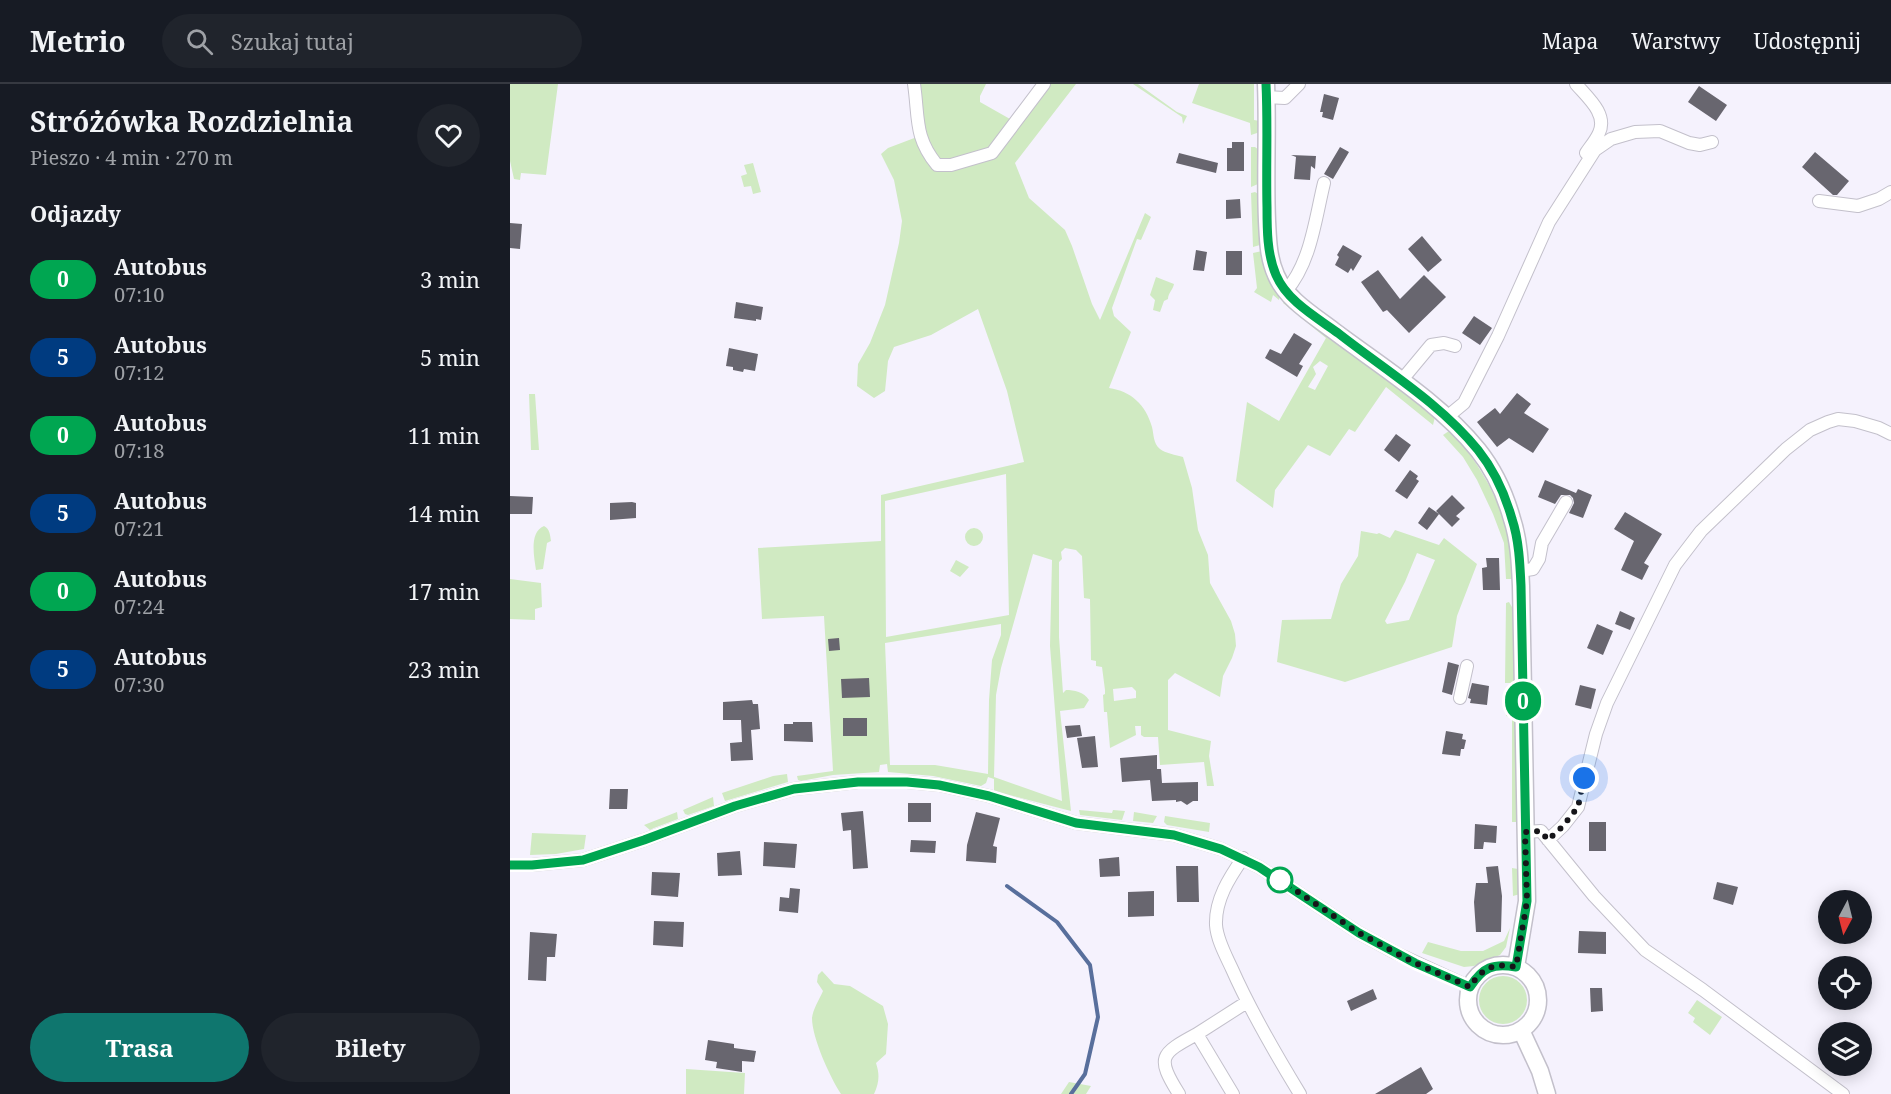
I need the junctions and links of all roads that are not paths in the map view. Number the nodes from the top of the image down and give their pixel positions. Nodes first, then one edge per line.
1 (914, 84) edge
2 (1044, 84) edge
3 (1299, 84) edge
4 (1576, 84) edge
5 (1267, 90) edge
6 (1712, 142) dead end
7 (1583, 169) junction
8 (1323, 183) dead end
9 (1891, 192) edge
10 (1819, 201) dead end
11 (1286, 291) junction
12 (1455, 346) dead end
13 (1401, 381) junction
14 (1447, 417) junction
15 (1891, 434) edge
16 (1566, 502) dead end
17 (1521, 571) junction
18 (1467, 666) dead end
19 (1460, 698) dead end
20 (1525, 832) junction
21 (1548, 840) junction
22 (1243, 858) junction
23 (510, 865) edge
24 (1516, 967) junction
25 (1470, 987) junction
26 (1247, 1002) junction
27 (1521, 1030) junction
28 (1197, 1034) junction
29 (1179, 1094) edge
30 (1233, 1094) edge
31 (1300, 1094) edge
32 (1547, 1094) edge
33 (1843, 1094) edge

1 - 2 street
3 - 5 street
4 - 7 street
5 - 11 main road
6 - 7 street
7 - 14 street
8 - 11 street
9 - 10 street
11 - 13 main road
12 - 13 street
13 - 14 main road
14 - 17 main road
15 - 21 street
16 - 17 street
17 - 20 main road
18 - 19 street
20 - 21 street
20 - 24 main road
21 - 33 street
22 - 23 street
22 - 25 street
22 - 26 street
24 - 25 main road
24 - 27 main road
25 - 27 main road
26 - 28 street
26 - 31 street
27 - 32 main road
28 - 29 street
28 - 30 street

